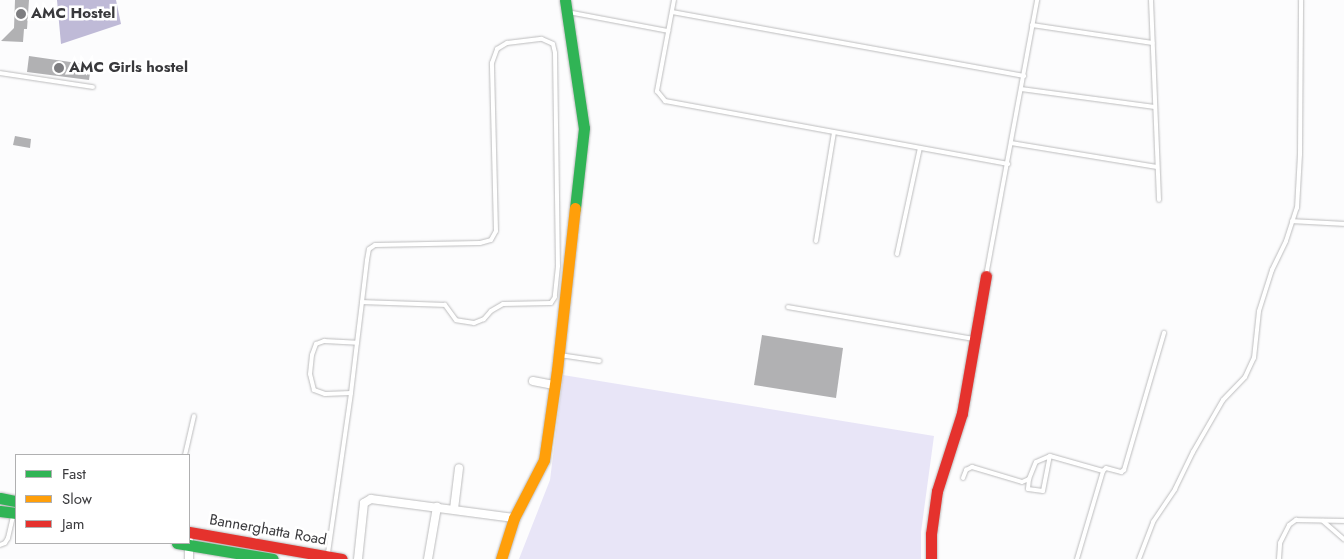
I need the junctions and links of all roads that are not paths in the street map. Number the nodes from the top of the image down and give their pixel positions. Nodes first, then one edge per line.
1 (565, 0) edge
2 (674, 0) edge
3 (1037, 0) edge
4 (1151, 0) edge
5 (1300, 0) edge
6 (672, 12) junction
7 (573, 13) dead end
8 (1032, 26) junction
9 (668, 31) junction
10 (1153, 43) junction
11 (0, 73) edge
12 (1024, 76) junction
13 (94, 87) dead end
14 (1021, 89) junction
15 (1155, 107) junction
16 (834, 132) junction
17 (1011, 143) junction
18 (920, 148) junction
19 (1008, 164) junction
20 (1158, 167) junction
21 (1159, 200) dead end
22 (1292, 221) junction
23 (1344, 224) edge
24 (816, 241) dead end
25 (897, 254) dead end
26 (986, 276) joint
27 (362, 302) junction
28 (788, 307) dead end
29 (1164, 333) dead end
30 (974, 339) junction
31 (357, 342) junction
32 (558, 355) junction
33 (600, 361) dead end
34 (533, 381) dead end
35 (554, 385) junction
36 (351, 394) junction
37 (194, 416) dead end
38 (185, 454) edge
39 (1050, 456) junction
40 (459, 468) dead end
41 (1103, 471) junction
42 (962, 478) dead end
43 (1029, 479) junction
44 (0, 498) edge
45 (15, 501) edge
46 (437, 507) junction
47 (454, 509) junction
48 (0, 510) edge
49 (15, 513) edge
50 (514, 518) junction
51 (1323, 521) junction
52 (1344, 521) edge
53 (190, 532) edge
54 (1344, 538) edge
55 (190, 541) edge
56 (189, 544) edge
57 (0, 545) edge
58 (328, 556) junction
59 (189, 559) edge
60 (272, 559) edge
61 (342, 559) edge
62 (358, 559) edge
63 (428, 559) edge
64 (501, 559) edge
65 (931, 559) edge
66 (1077, 559) edge
67 (1139, 559) edge
68 (1279, 559) edge

1 - 32 street
2 - 6 lane
3 - 8 lane
4 - 10 lane
5 - 22 lane
6 - 9 lane
6 - 12 lane
7 - 9 lane
8 - 10 lane
8 - 12 lane
9 - 16 lane
10 - 15 lane
11 - 13 lane
12 - 14 lane
14 - 15 lane
14 - 17 lane
15 - 20 lane
16 - 18 lane
16 - 24 lane
17 - 19 lane
17 - 20 lane
18 - 19 lane
18 - 25 lane
19 - 26 lane
20 - 21 lane
22 - 23 lane
22 - 67 lane
26 - 30 street
27 - 27 lane
27 - 31 lane
28 - 30 lane
29 - 41 lane
30 - 65 street
31 - 36 lane
31 - 36 lane
32 - 33 lane
32 - 35 street
34 - 35 street
35 - 50 street
36 - 58 lane
37 - 38 lane
39 - 41 lane
39 - 43 lane
39 - 43 lane
40 - 47 street
41 - 66 lane
42 - 43 lane
44 - 45 street
46 - 47 street
46 - 62 street
46 - 63 street
47 - 50 street
48 - 49 street
49 - 57 lane
50 - 64 street
51 - 52 lane
51 - 54 lane
51 - 68 lane
53 - 58 street, Bannerghatta Road
55 - 60 street, Bannerghatta Road
56 - 59 street
58 - 61 street, Bannerghatta Road

